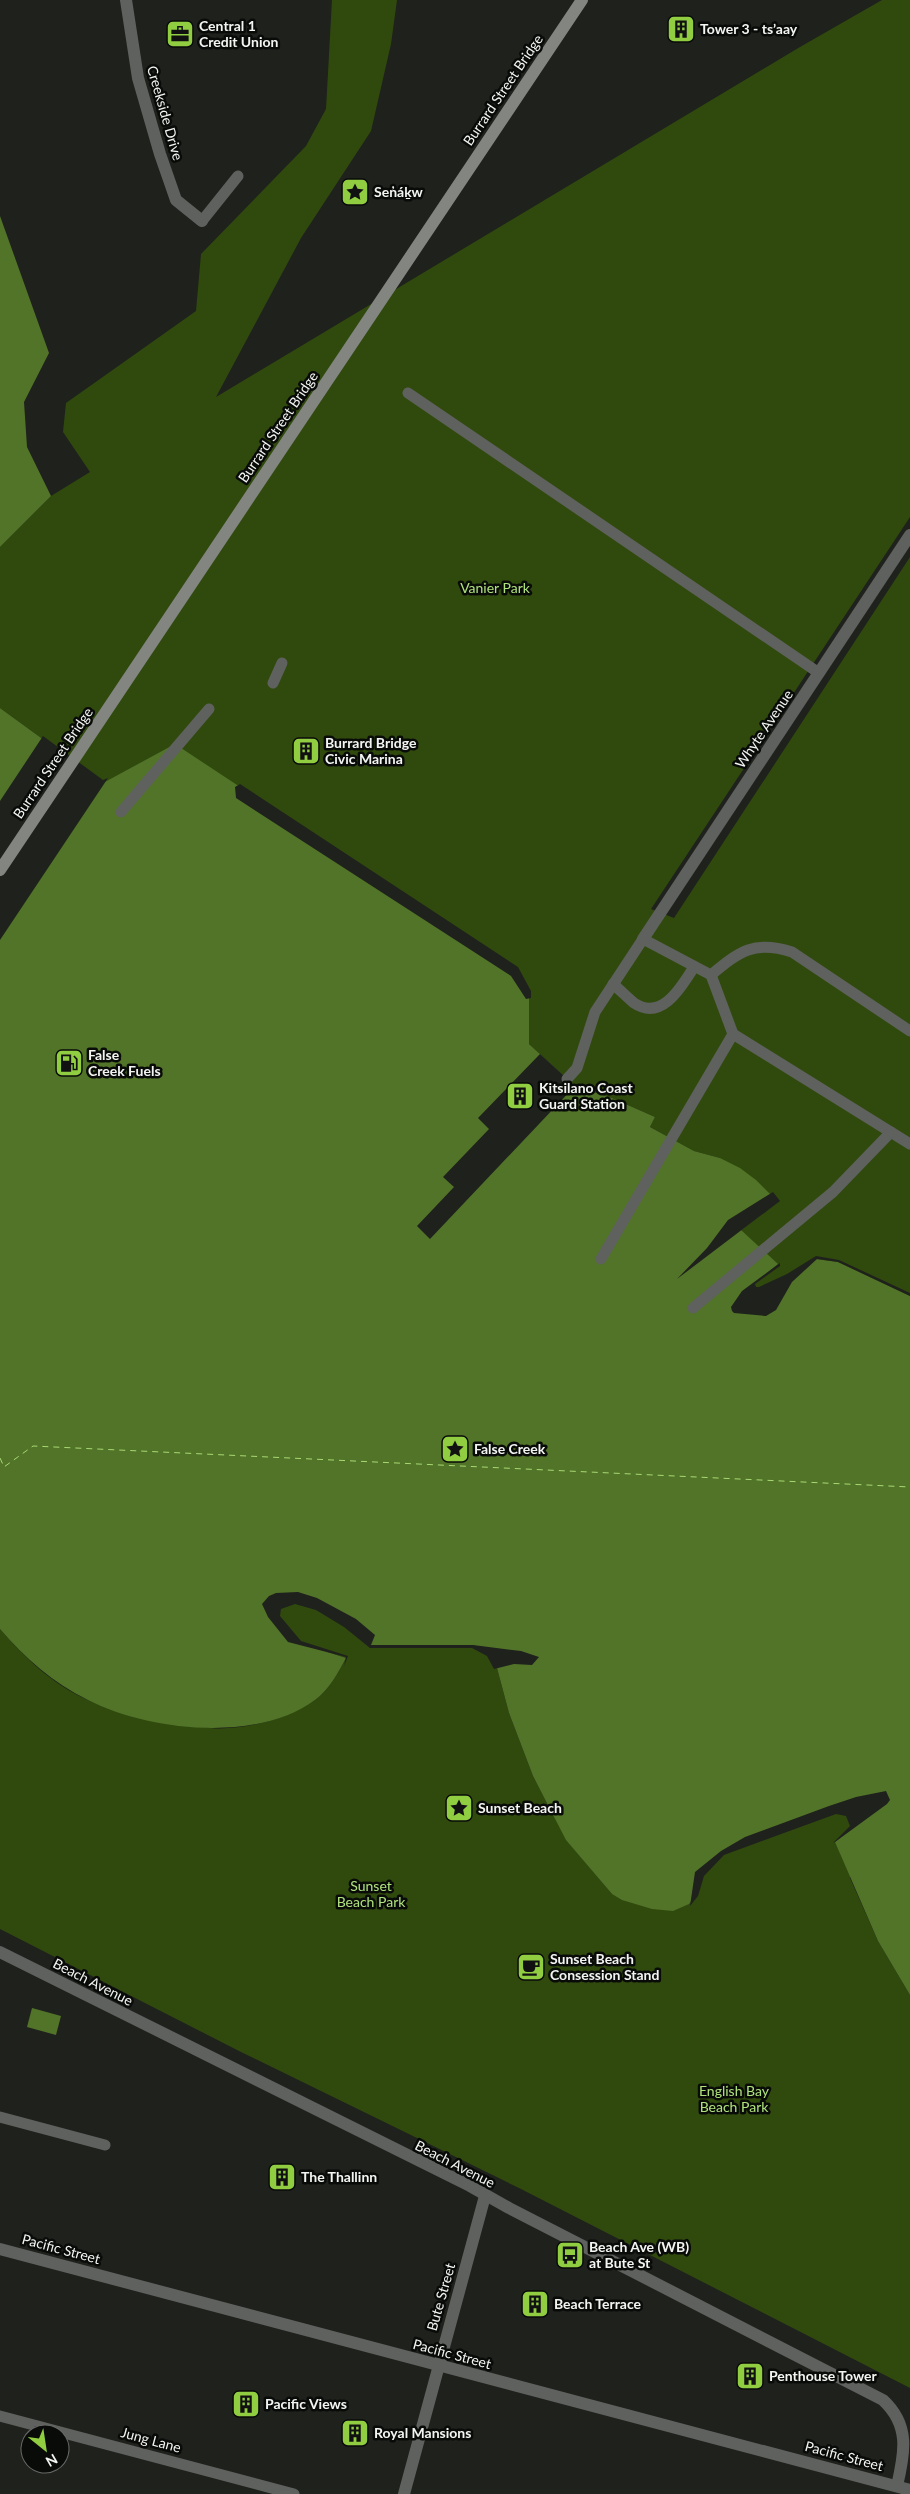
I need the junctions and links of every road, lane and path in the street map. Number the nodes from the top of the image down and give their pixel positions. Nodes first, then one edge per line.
1 (126, 0) edge
2 (582, 0) edge
3 (238, 176) dead end
4 (202, 221) joint
5 (408, 393) dead end
6 (910, 535) edge
7 (282, 663) dead end
8 (818, 673) junction
9 (273, 683) dead end
10 (209, 709) dead end
11 (121, 812) dead end
12 (0, 870) edge
13 (643, 940) junction
14 (694, 967) junction
15 (711, 976) junction
16 (613, 984) junction
17 (910, 1031) edge
18 (733, 1034) junction
19 (567, 1079) dead end
20 (891, 1132) junction
21 (910, 1144) edge
22 (600, 1259) dead end
23 (693, 1308) dead end
24 (0, 1952) edge
25 (0, 2117) edge
26 (105, 2145) dead end
27 (485, 2196) junction
28 (0, 2249) edge
29 (438, 2365) junction
30 (0, 2416) edge
31 (896, 2490) edge
32 (910, 2490) edge
33 (294, 2494) edge
34 (404, 2494) edge

1 - 4 street, Creekside Drive
2 - 12 main road, Burrard Street Bridge
3 - 4 lane
5 - 8 lane
6 - 8 street, Whyte Avenue
7 - 9 lane
8 - 13 street, Whyte Avenue
10 - 11 lane
13 - 14 lane
13 - 16 lane
14 - 15 lane
14 - 16 lane
15 - 17 lane
15 - 18 lane
16 - 19 lane
18 - 20 lane
18 - 22 lane
20 - 21 lane
20 - 23 lane
24 - 27 street, Beach Avenue
25 - 26 lane
27 - 29 street, Bute Street
27 - 31 street, Beach Avenue
28 - 29 street, Pacific Street
29 - 31 street, Pacific Street
29 - 34 street, Bute Street
30 - 33 lane, Jung Lane
31 - 32 street

